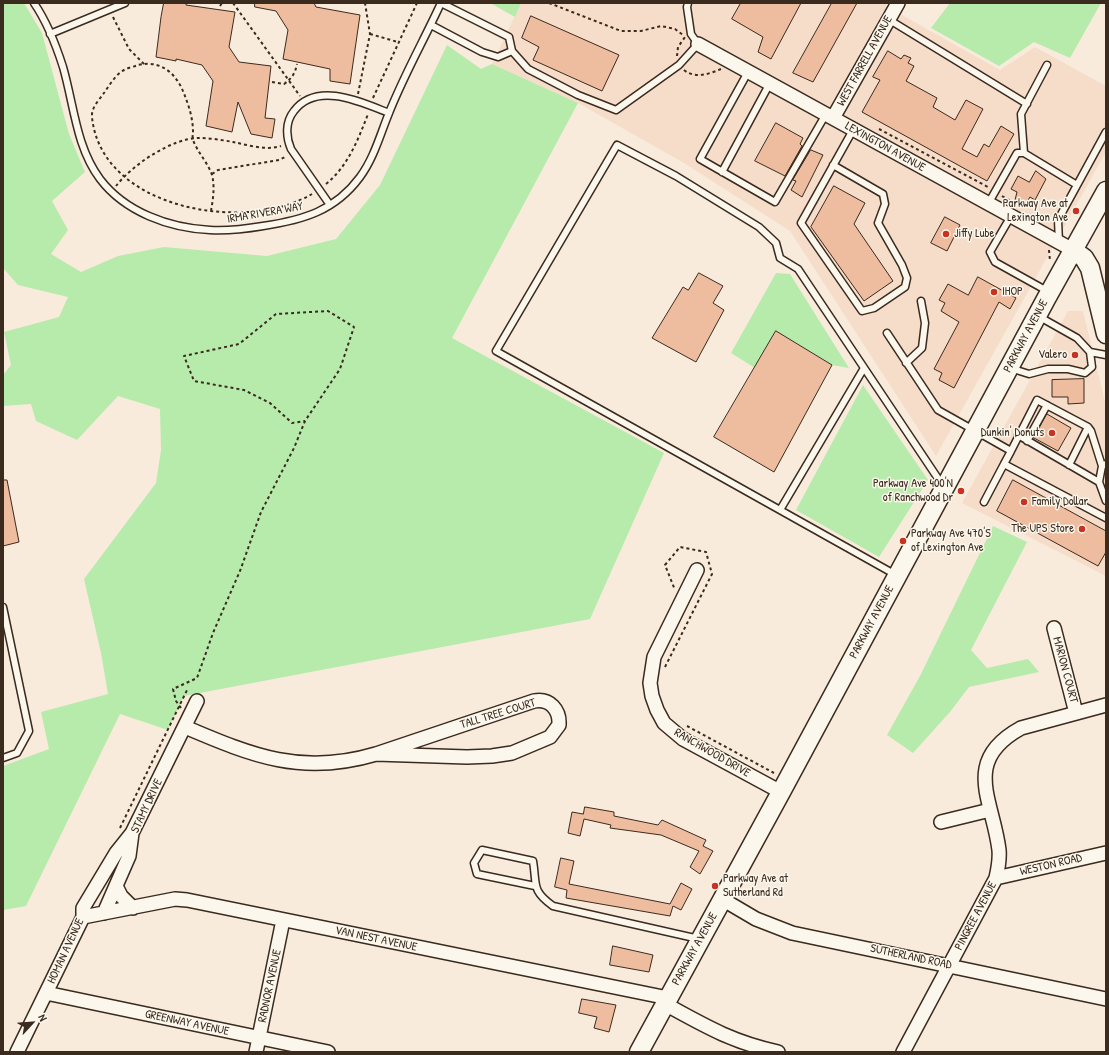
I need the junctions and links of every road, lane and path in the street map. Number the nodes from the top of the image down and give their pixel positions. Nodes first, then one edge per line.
1 (34, 3) edge
2 (125, 3) edge
3 (222, 3) edge
4 (234, 3) edge
5 (365, 3) edge
6 (417, 3) edge
7 (441, 3) edge
8 (549, 3) edge
9 (688, 3) edge
10 (898, 3) edge
11 (220, 6) dead end
12 (110, 10) junction
13 (888, 20) junction
14 (431, 25) junction
15 (50, 34) junction
16 (370, 34) junction
17 (398, 42) junction
18 (698, 44) junction
19 (512, 51) junction
20 (144, 64) junction
21 (297, 64) dead end
22 (1047, 65) dead end
23 (748, 72) junction
24 (289, 80) junction
25 (272, 82) dead end
26 (770, 83) junction
27 (356, 100) junction
28 (303, 102) junction
29 (1027, 104) junction
30 (371, 106) junction
31 (389, 113) junction
32 (829, 116) junction
33 (875, 127) dead end
34 (853, 130) junction
35 (1106, 132) edge
36 (193, 139) junction
37 (288, 143) junction
38 (294, 153) junction
39 (1024, 153) junction
40 (833, 165) junction
41 (722, 172) junction
42 (212, 174) junction
43 (125, 177) junction
44 (1077, 185) junction
45 (320, 189) junction
46 (1106, 191) edge
47 (112, 192) junction
48 (995, 192) junction
49 (988, 204) junction
50 (330, 205) junction
51 (1021, 207) dead end
52 (211, 211) junction
53 (1012, 216) junction
54 (1066, 246) junction
55 (1049, 292) junction
56 (921, 301) dead end
57 (1037, 315) junction
58 (1105, 325) edge
59 (887, 333) dead end
60 (1090, 352) junction
61 (1106, 355) edge
62 (906, 363) junction
63 (864, 368) junction
64 (1008, 368) junction
65 (1047, 406) junction
66 (305, 421) junction
67 (1088, 427) junction
68 (974, 431) junction
69 (1018, 435) junction
70 (1027, 441) junction
71 (1010, 451) junction
72 (1004, 464) junction
73 (1069, 465) junction
74 (1104, 465) edge
75 (1099, 482) junction
76 (944, 488) junction
77 (1106, 501) edge
78 (984, 502) dead end
79 (780, 510) junction
80 (1106, 518) edge
81 (697, 570) dead end
82 (897, 576) junction
83 (676, 596) dead end
84 (3, 607) edge
85 (1054, 628) dead end
86 (665, 667) dead end
87 (197, 701) dead end
88 (1106, 705) edge
89 (1076, 713) junction
90 (187, 722) junction
91 (682, 723) dead end
92 (376, 754) junction
93 (3, 758) edge
94 (774, 773) dead end
95 (781, 792) junction
96 (990, 810) junction
97 (941, 822) dead end
98 (132, 833) junction
99 (1106, 852) edge
100 (996, 878) junction
101 (116, 886) junction
102 (535, 886) junction
103 (722, 899) junction
104 (133, 908) junction
105 (104, 913) junction
106 (83, 917) junction
107 (283, 920) junction
108 (701, 939) junction
109 (950, 965) junction
110 (46, 993) junction
111 (1106, 999) edge
112 (667, 1001) junction
113 (259, 1038) junction
114 (17, 1052) edge
115 (256, 1052) edge
116 (328, 1052) edge
117 (639, 1052) edge
118 (778, 1052) edge
119 (903, 1052) edge

1 - 15 lane, IRMA RIVERA WAY
2 - 12 lane
3 - 11 path
4 - 24 path
5 - 16 path
6 - 17 path
7 - 14 lane, IRMA RIVERA WAY
7 - 19 lane
8 - 18 path
9 - 18 lane
10 - 13 street, WEST FARRELL AVENUE
12 - 15 lane
12 - 20 path
13 - 29 lane
13 - 32 street, WEST FARRELL AVENUE
14 - 19 lane
14 - 31 lane, IRMA RIVERA WAY
15 - 47 lane, IRMA RIVERA WAY
16 - 17 path
16 - 27 path
17 - 30 path
18 - 19 lane
18 - 23 street, LEXINGTON AVENUE
20 - 36 path
20 - 43 path
21 - 24 path
22 - 29 lane
23 - 26 street, LEXINGTON AVENUE
23 - 41 lane
24 - 25 path
24 - 28 path
26 - 32 street, LEXINGTON AVENUE
26 - 41 lane
27 - 28 lane
27 - 30 lane
28 - 37 lane
29 - 39 lane
30 - 31 lane
30 - 45 path
31 - 50 lane, IRMA RIVERA WAY
32 - 34 street, LEXINGTON AVENUE
32 - 41 lane
33 - 48 path
34 - 40 lane
34 - 49 street, LEXINGTON AVENUE
35 - 44 lane
36 - 37 path
36 - 42 path
36 - 43 path
37 - 38 lane
38 - 42 path
38 - 45 lane
39 - 44 lane
39 - 48 lane
40 - 40 lane
42 - 52 path
43 - 47 path
43 - 52 path
44 - 54 lane
45 - 50 lane
45 - 52 path
46 - 54 main road, PARKWAY AVENUE
47 - 50 lane, IRMA RIVERA WAY
48 - 49 lane
48 - 51 path
49 - 53 street, LEXINGTON AVENUE
53 - 54 street, LEXINGTON AVENUE
53 - 55 lane
54 - 55 main road, PARKWAY AVENUE
54 - 58 main road
55 - 57 main road, PARKWAY AVENUE
56 - 62 lane
57 - 60 lane
57 - 64 main road, PARKWAY AVENUE
59 - 62 lane
60 - 61 lane
60 - 64 lane
62 - 68 lane
63 - 76 lane
63 - 79 lane
63 - 79 lane
64 - 68 main road, PARKWAY AVENUE
65 - 67 lane
65 - 69 lane
65 - 70 lane
66 - 66 path
66 - 90 path
67 - 73 lane
67 - 74 lane
68 - 71 lane
68 - 76 main road, PARKWAY AVENUE
69 - 70 lane
69 - 71 lane
70 - 73 lane
71 - 72 lane
72 - 78 lane
72 - 80 lane
73 - 75 lane
74 - 75 lane
75 - 77 lane
76 - 82 main road, PARKWAY AVENUE
79 - 82 lane
81 - 95 street, RANCHWOOD DRIVE
82 - 95 main road, PARKWAY AVENUE
83 - 86 path
84 - 93 lane
85 - 89 street, MARION COURT
87 - 90 street, STAMY DRIVE
88 - 89 street, PINGREE AVENUE
89 - 96 street, PINGREE AVENUE
90 - 92 street, TALL TREE COURT
90 - 98 street, STAMY DRIVE
91 - 94 path
92 - 92 street, TALL TREE COURT
95 - 103 main road, PARKWAY AVENUE
96 - 97 street
96 - 100 street, PINGREE AVENUE
98 - 101 street, STAMY DRIVE
98 - 106 street, HOMAN AVENUE
99 - 100 street, WESTON ROAD
100 - 109 street, PINGREE AVENUE
101 - 104 street
101 - 105 street, STAMY DRIVE
102 - 102 lane
102 - 108 lane
103 - 108 main road, PARKWAY AVENUE
103 - 109 street, SUTHERLAND ROAD
104 - 105 street, VAN NEST AVENUE
104 - 107 street, VAN NEST AVENUE
105 - 106 street, VAN NEST AVENUE
106 - 110 street, HOMAN AVENUE
107 - 112 street, VAN NEST AVENUE
107 - 113 street, RADNOR AVENUE
108 - 112 main road, PARKWAY AVENUE
109 - 111 street, SUTHERLAND ROAD
109 - 119 street, PINGREE AVENUE
110 - 113 street, GREENWAY AVENUE
110 - 114 street, HOMAN AVENUE
112 - 117 main road, PARKWAY AVENUE
112 - 118 street, VAN NEST AVENUE
113 - 115 street, RADNOR AVENUE
113 - 116 street, GREENWAY AVENUE

